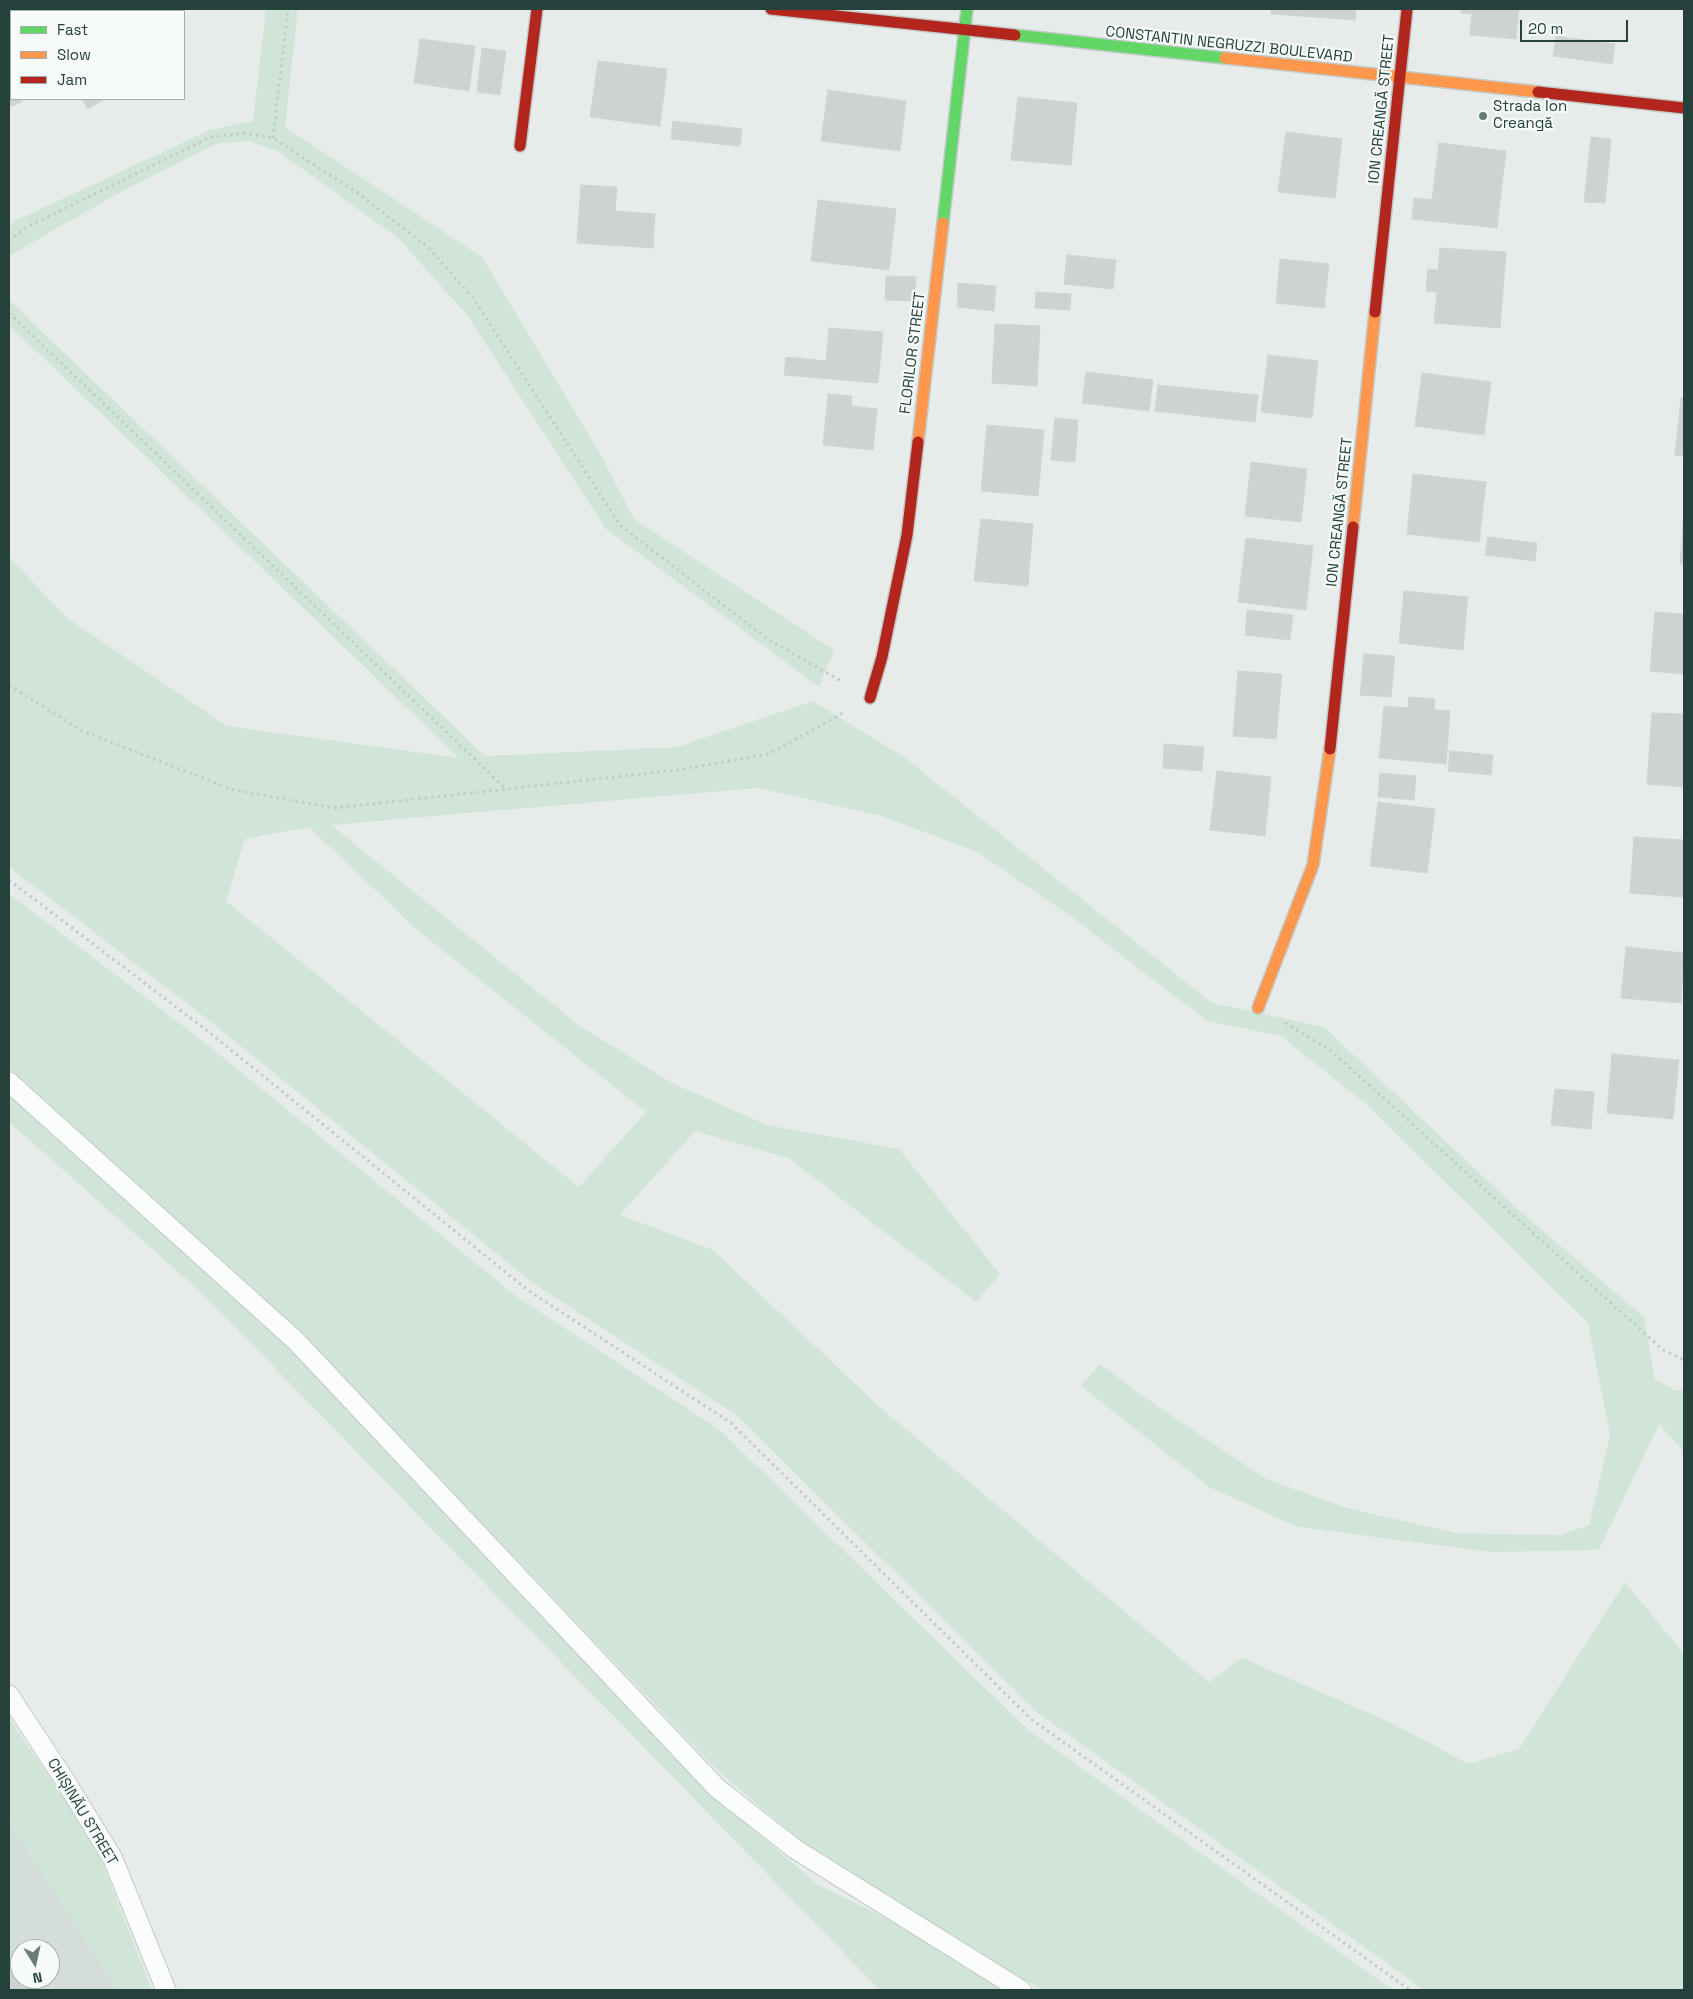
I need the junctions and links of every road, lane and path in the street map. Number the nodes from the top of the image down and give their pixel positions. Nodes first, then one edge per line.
1 (288, 9) edge
2 (537, 9) edge
3 (771, 9) edge
4 (967, 9) edge
5 (1407, 9) edge
6 (964, 30) junction
7 (1400, 79) junction
8 (1684, 108) edge
9 (274, 138) junction
10 (520, 146) dead end
11 (9, 241) edge
12 (9, 313) edge
13 (9, 685) edge
14 (870, 698) junction
15 (507, 790) junction
16 (9, 880) edge
17 (1258, 1008) joint
18 (9, 1082) edge
19 (1684, 1360) edge
20 (9, 1695) edge
21 (166, 1990) edge
22 (1021, 1990) edge
23 (1410, 1990) edge

1 - 9 path
2 - 10 street
3 - 6 street, CONSTANTIN NEGRUZZI BOULEVARD
4 - 6 street, FLORILOR STREET
5 - 7 street, ION CREANGĂ STREET
6 - 7 street, CONSTANTIN NEGRUZZI BOULEVARD
6 - 14 street, FLORILOR STREET
7 - 8 street, CONSTANTIN NEGRUZZI BOULEVARD
7 - 17 street, ION CREANGĂ STREET
9 - 11 path
9 - 14 path
12 - 15 path
13 - 15 path
14 - 15 path
16 - 23 path
17 - 19 path
18 - 22 lane
20 - 21 lane, CHIȘINĂU STREET

